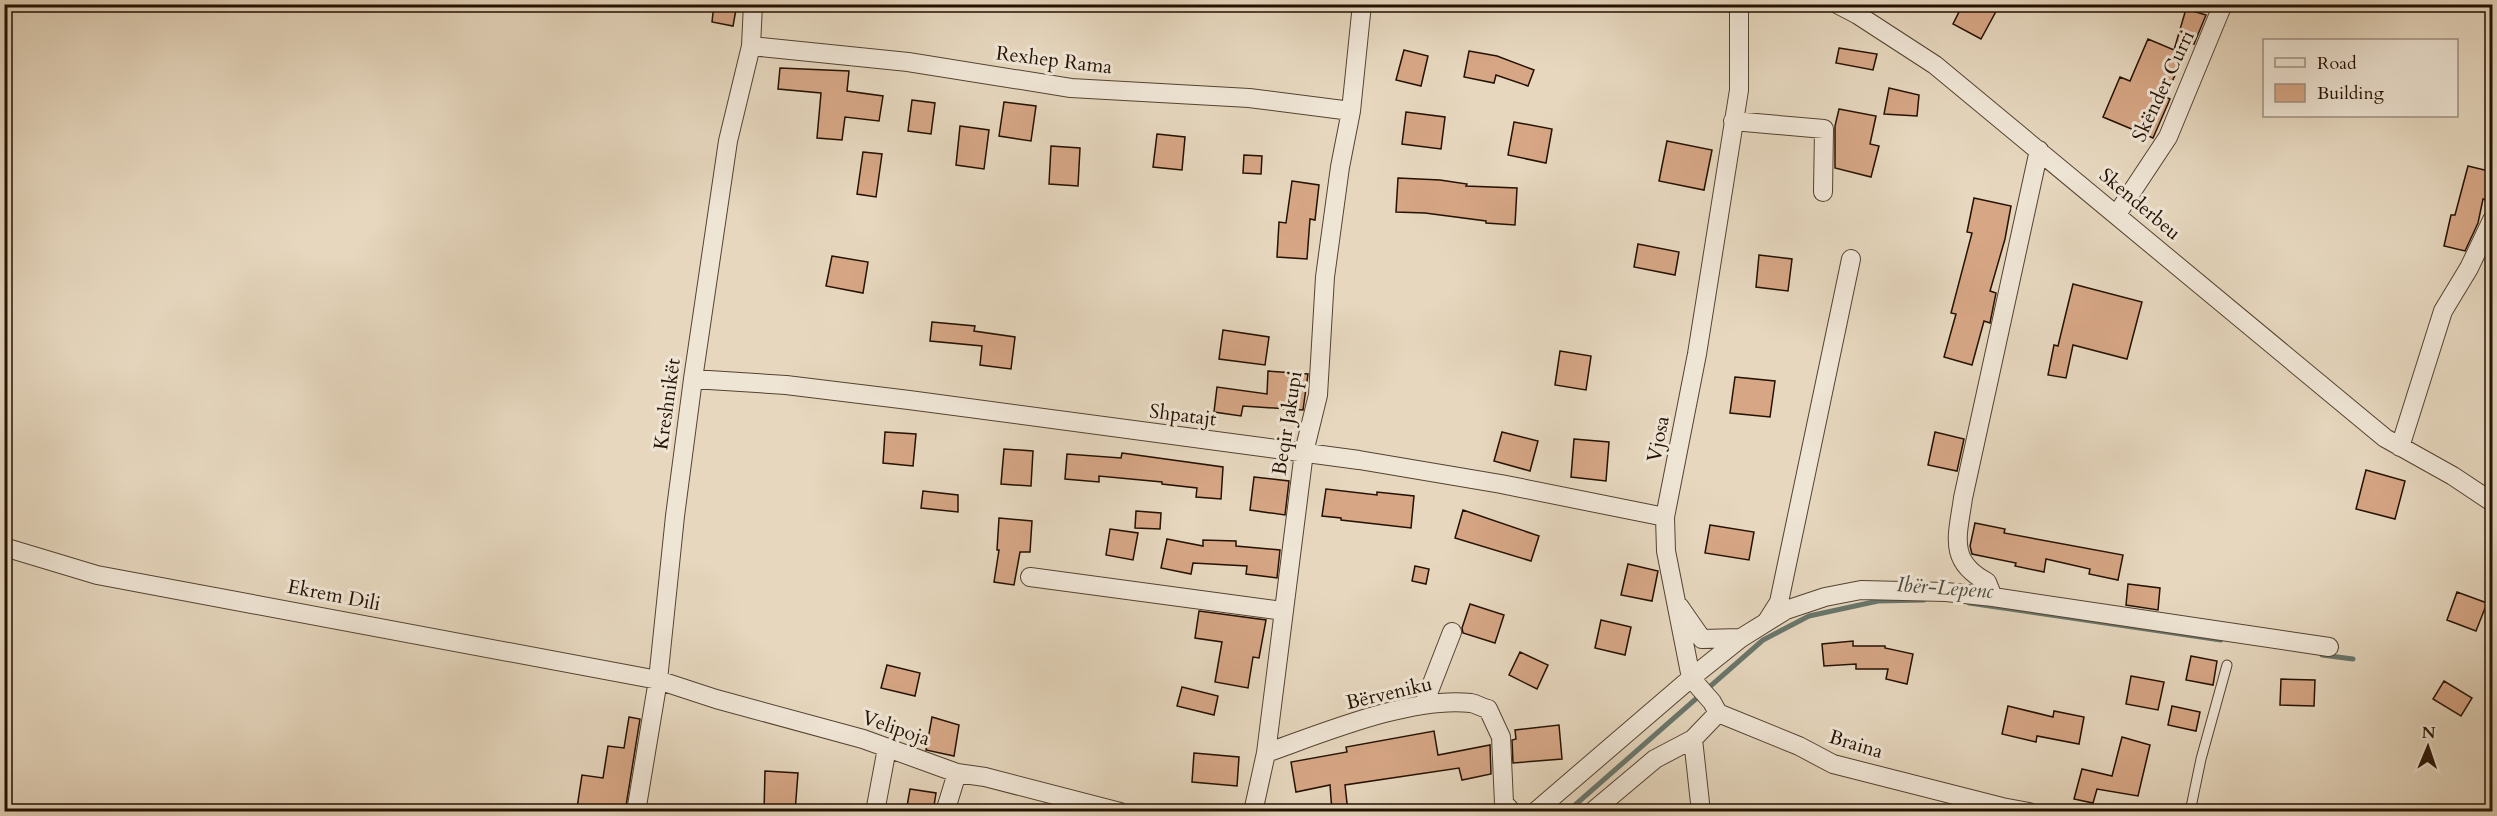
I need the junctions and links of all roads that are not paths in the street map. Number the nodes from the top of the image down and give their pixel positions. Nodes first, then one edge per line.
1 (753, 4) edge
2 (1362, 4) edge
3 (1739, 4) edge
4 (1837, 4) edge
5 (2223, 4) edge
6 (752, 46) junction
7 (1351, 111) junction
8 (1733, 121) junction
9 (2039, 150) junction
10 (1823, 192) dead end
11 (2117, 214) junction
12 (2493, 220) edge
13 (1851, 259) dead end
14 (693, 379) junction
15 (2392, 442) junction
16 (1304, 452) junction
17 (2493, 502) edge
18 (1665, 517) junction
19 (4, 547) edge
20 (1030, 577) dead end
21 (1993, 597) junction
22 (1675, 600) junction
23 (1283, 611) junction
24 (1766, 622) junction
25 (1452, 632) dead end
26 (1741, 638) junction
27 (2329, 647) dead end
28 (2228, 665) dead end
29 (1691, 678) junction
30 (658, 680) junction
31 (1424, 704) junction
32 (1715, 708) junction
33 (1693, 739) junction
34 (887, 748) junction
35 (1266, 753) junction
36 (957, 773) junction
37 (1111, 810) edge
38 (636, 812) edge
39 (875, 812) edge
40 (945, 812) edge
41 (1253, 812) edge
42 (1512, 812) edge
43 (1535, 812) edge
44 (1592, 812) edge
45 (1701, 812) edge
46 (2029, 812) edge
47 (2190, 812) edge

1 - 6 street, Kreshnikët
2 - 7 street, Beqir Jakupi
3 - 8 street, Vjosa
4 - 9 street, Skenderbeu
5 - 11 street, Skënder Curri
6 - 7 street, Rexhep Rama
6 - 14 street, Kreshnikët
7 - 16 street, Beqir Jakupi
8 - 10 street
8 - 18 street, Vjosa
9 - 11 street, Skenderbeu
9 - 21 street
11 - 15 street, Skenderbeu
12 - 15 street
13 - 24 street
14 - 16 street, Shpatajt
14 - 30 street, Kreshnikët
15 - 17 street, Skenderbeu
16 - 18 street, Shpatajt
16 - 23 street, Beqir Jakupi
18 - 22 street, Vjosa
19 - 30 street, Ekrem Dili
20 - 23 street
21 - 24 street
21 - 27 street
22 - 26 street
22 - 29 street, Vjosa
23 - 35 street, Beqir Jakupi
24 - 26 street
25 - 31 street
26 - 29 street
28 - 47 lane
29 - 32 street, Braina
29 - 43 street
30 - 34 street, Velipoja
30 - 38 street, Kreshnikët
31 - 35 street, Bërveniku
31 - 42 street, Bërveniku
32 - 33 street
32 - 46 street, Braina
33 - 44 street
33 - 45 street
34 - 36 street, Velipoja
34 - 39 street
35 - 41 street, Beqir Jakupi
36 - 37 street, Velipoja
36 - 40 street

